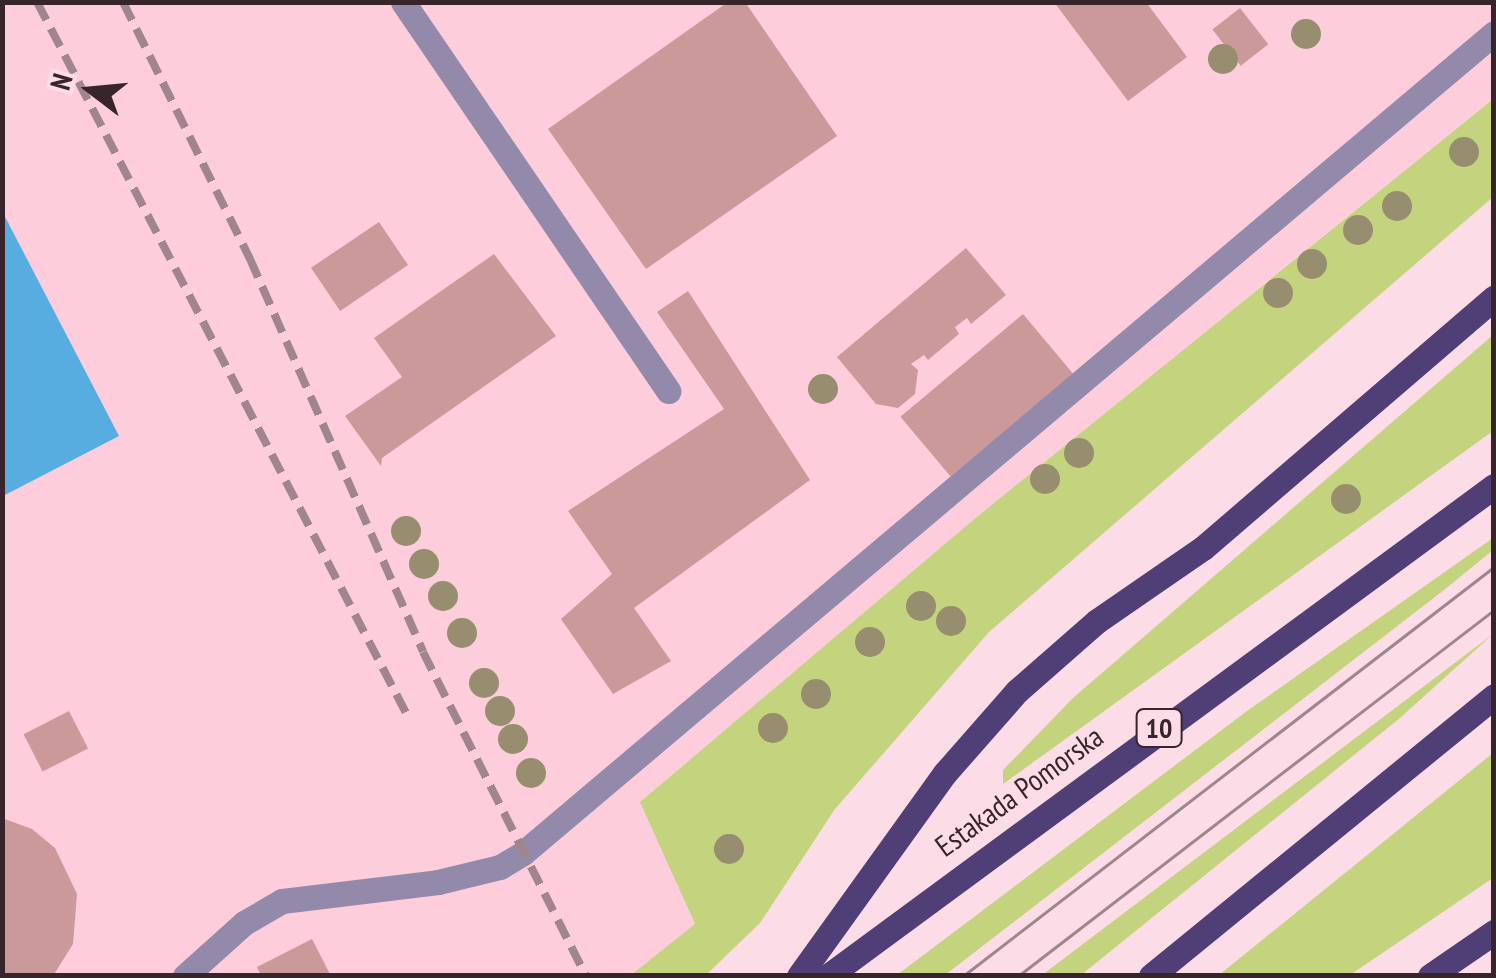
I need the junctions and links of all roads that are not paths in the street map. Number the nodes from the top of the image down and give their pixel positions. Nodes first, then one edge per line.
1 (404, 2) edge
2 (1494, 33) edge
3 (1494, 298) edge
4 (668, 391) dead end
5 (1494, 486) edge
6 (1494, 696) edge
7 (1494, 932) edge
8 (185, 976) edge
9 (799, 976) edge
10 (828, 976) edge
11 (1151, 976) edge
12 (1430, 976) edge

1 - 4 lane
2 - 8 lane
3 - 9 main road
5 - 10 main road, Estakada Pomorska / 10
6 - 11 main road
7 - 12 main road

